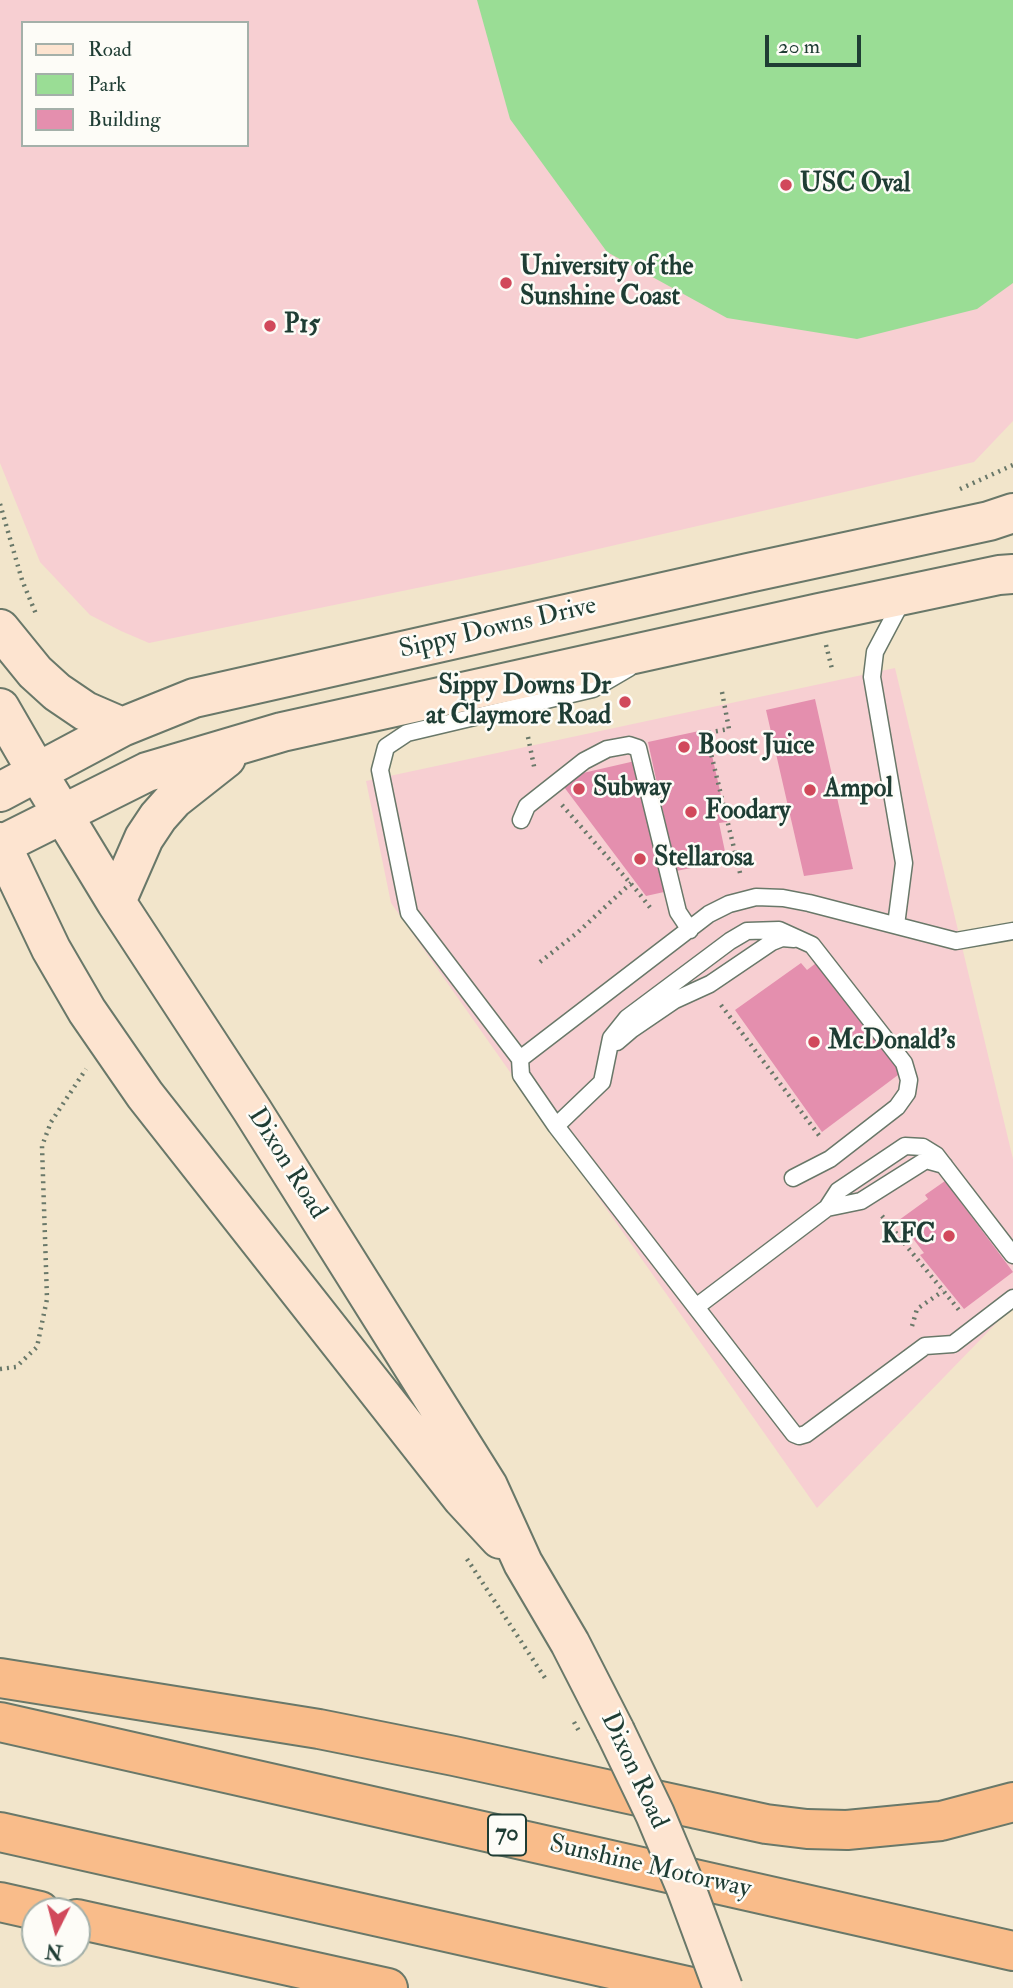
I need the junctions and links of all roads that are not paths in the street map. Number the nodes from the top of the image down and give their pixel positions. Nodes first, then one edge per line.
1 (1013, 513) edge
2 (1013, 574) edge
3 (906, 594) junction
4 (0, 628) edge
5 (661, 649) junction
6 (0, 708) edge
7 (122, 727) junction
8 (242, 746) junction
9 (37, 772) junction
10 (0, 792) edge
11 (62, 814) junction
12 (521, 820) dead end
13 (1, 844) edge
14 (116, 902) junction
15 (896, 925) junction
16 (690, 930) junction
17 (1013, 931) edge
18 (809, 943) junction
19 (520, 1059) junction
20 (606, 1063) junction
21 (556, 1126) junction
22 (948, 1168) junction
23 (793, 1178) dead end
24 (827, 1208) junction
25 (1013, 1255) edge
26 (1013, 1298) edge
27 (696, 1307) junction
28 (523, 1563) junction
29 (0, 1678) edge
30 (0, 1721) edge
31 (1013, 1802) edge
32 (0, 1832) edge
33 (0, 1902) edge
34 (21, 1907) edge
35 (91, 1922) edge
36 (192, 1944) junction
37 (1013, 1951) edge
38 (276, 1988) edge
39 (388, 1988) edge
40 (696, 1988) edge
41 (723, 1988) edge

1 - 7 main road, Sippy Downs Drive
2 - 3 main road, Sippy Downs Drive
3 - 5 main road, Sippy Downs Drive
3 - 15 lane
4 - 7 main road
5 - 8 main road, Sippy Downs Drive
5 - 19 lane
6 - 9 main road, Dixon Road
7 - 9 main road, Sippy Downs Drive
8 - 11 main road, Sippy Downs Drive
8 - 14 main road
9 - 10 main road, Sippy Downs Drive
9 - 11 main road, Dixon Road
11 - 13 main road, Sippy Downs Drive
11 - 14 main road, Dixon Road
12 - 16 lane
13 - 28 main road, Dixon Road
14 - 28 main road, Dixon Road
15 - 16 lane
15 - 17 lane
16 - 19 lane
18 - 20 lane
18 - 20 lane
18 - 23 lane
19 - 21 lane
20 - 21 lane
21 - 27 lane
22 - 24 lane
22 - 24 lane
22 - 25 lane
24 - 27 lane
26 - 27 lane
28 - 41 main road, Dixon Road, bridge
29 - 31 highway
30 - 37 highway, Sunshine Motorway / 70
32 - 40 highway
33 - 34 highway
35 - 36 highway
36 - 38 highway
36 - 39 highway

